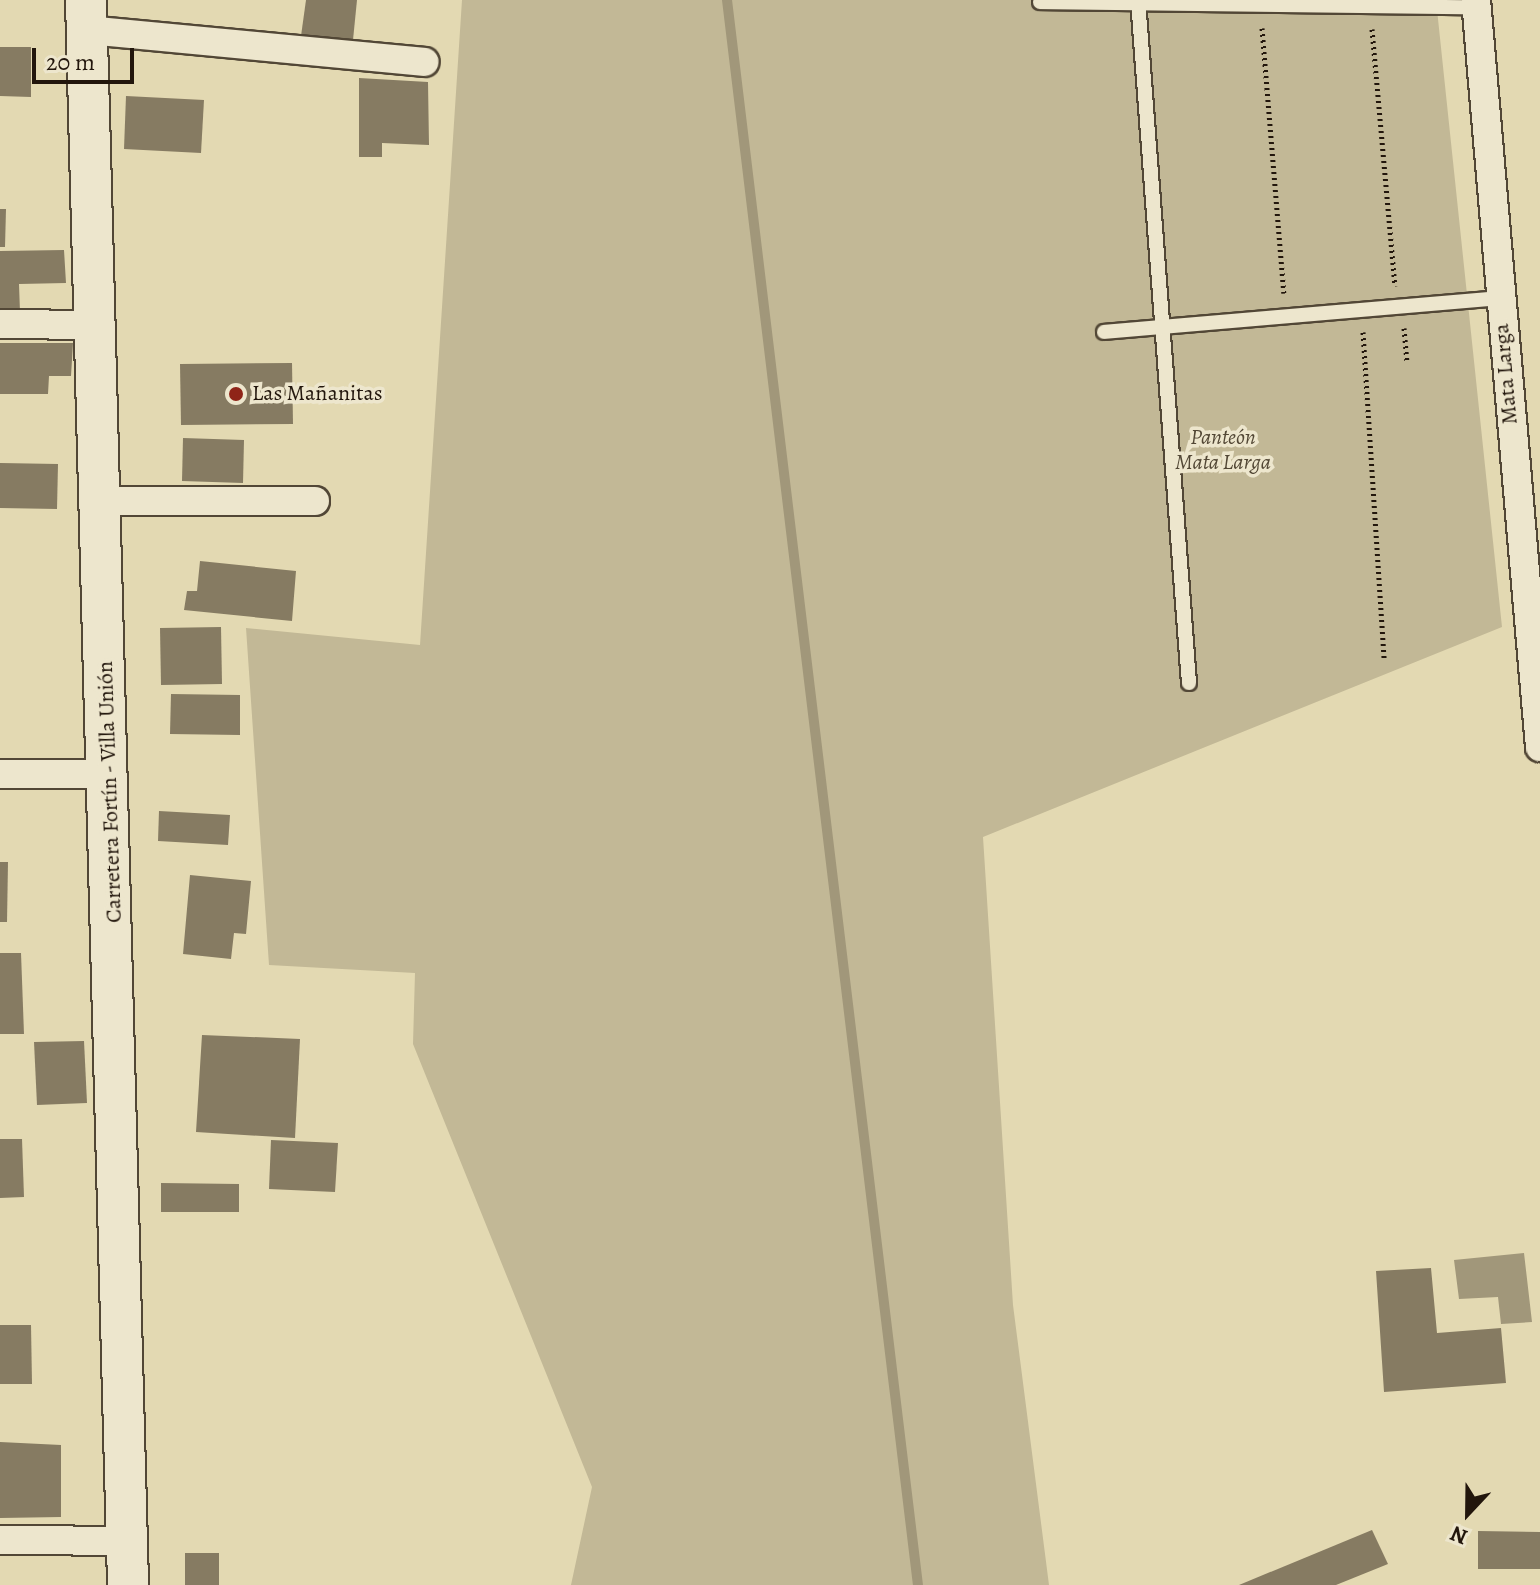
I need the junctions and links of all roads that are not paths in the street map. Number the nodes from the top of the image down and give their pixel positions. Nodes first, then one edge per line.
1 (1040, 2) dead end
2 (1138, 3) edge
3 (1477, 4) edge
4 (87, 15) edge
5 (424, 62) dead end
6 (1500, 298) junction
7 (0, 324) edge
8 (96, 325) junction
9 (1163, 327) junction
10 (1104, 332) dead end
11 (102, 501) junction
12 (315, 501) dead end
13 (1189, 683) dead end
14 (1540, 747) edge
15 (0, 774) edge
16 (110, 774) junction
17 (0, 1540) edge
18 (129, 1541) junction
19 (128, 1585) edge

1 - 2 lane
2 - 3 lane
2 - 9 lane
3 - 6 street, Mata Larga
4 - 5 street
4 - 8 main road, Carretera Fortín - Villa Unión
6 - 9 lane
6 - 14 street, Mata Larga
7 - 8 street
8 - 11 main road, Carretera Fortín - Villa Unión
9 - 10 lane
9 - 13 lane
11 - 12 street
11 - 16 main road, Carretera Fortín - Villa Unión
15 - 16 street
16 - 18 main road, Carretera Fortín - Villa Unión
17 - 18 street
18 - 19 main road, Carretera Fortín - Villa Unión

